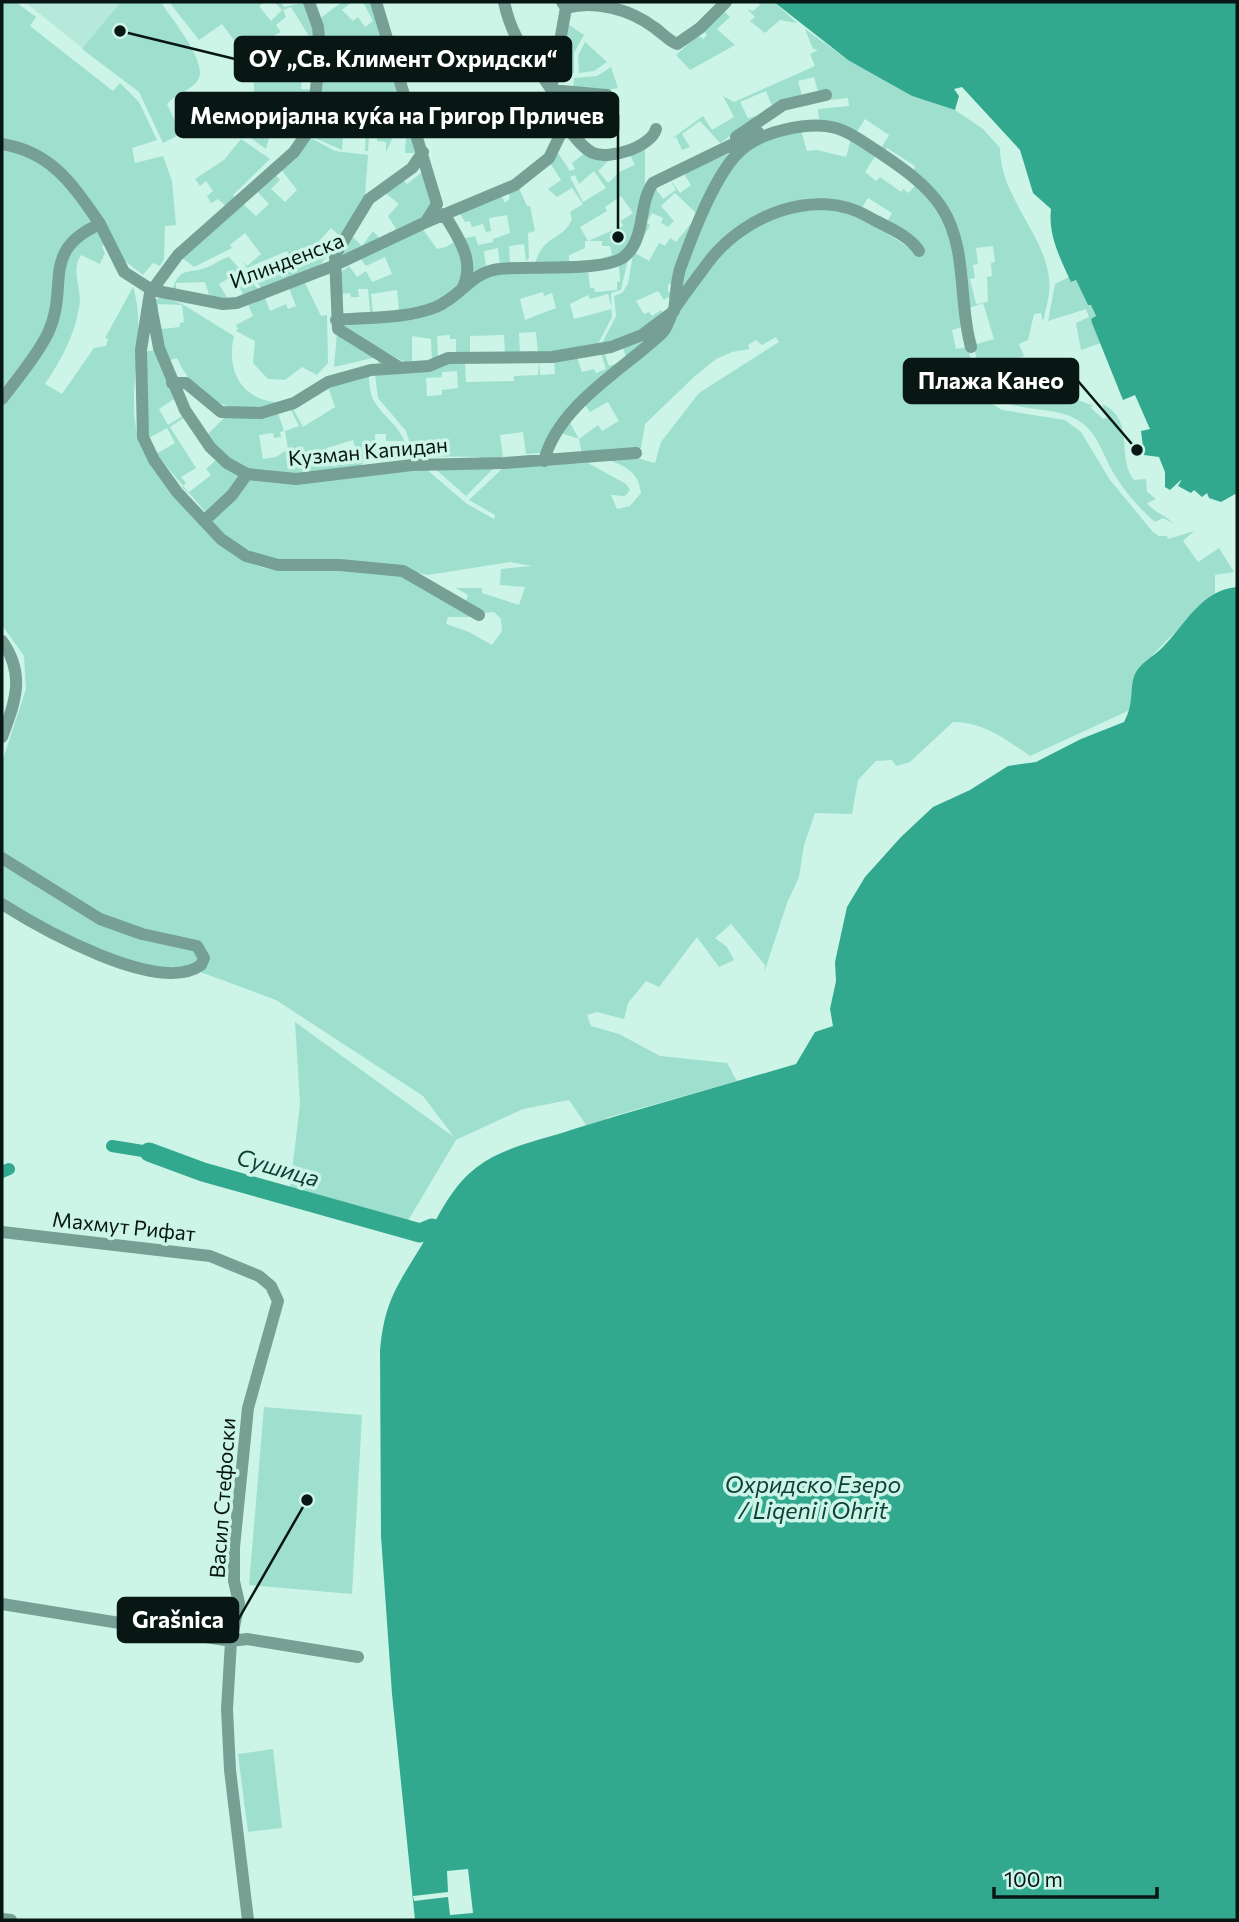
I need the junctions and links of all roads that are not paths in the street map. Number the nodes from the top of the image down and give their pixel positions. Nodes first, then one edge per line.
1 (309, 2) edge
2 (376, 2) edge
3 (504, 2) edge
4 (726, 2) edge
5 (563, 4) edge
6 (551, 90) junction
7 (826, 95) dead end
8 (565, 125) junction
9 (656, 129) dead end
10 (782, 131) junction
11 (2, 144) edge
12 (728, 144) junction
13 (423, 152) junction
14 (444, 214) junction
15 (424, 223) junction
16 (100, 224) junction
17 (919, 251) dead end
18 (333, 266) junction
19 (151, 291) junction
20 (461, 291) junction
21 (674, 311) junction
22 (336, 320) junction
23 (971, 347) dead end
24 (399, 367) junction
25 (173, 383) junction
26 (2, 399) edge
27 (636, 453) dead end
28 (544, 461) junction
29 (247, 474) junction
30 (204, 521) junction
31 (479, 615) dead end
32 (2, 641) edge
33 (2, 737) edge
34 (2, 858) edge
35 (2, 905) edge
36 (2, 1232) edge
37 (241, 1266) joint
38 (2, 1604) edge
39 (231, 1641) junction
40 (358, 1657) dead end
41 (2, 1919) edge
42 (11, 1920) edge
43 (248, 1920) edge

1 - 19 street
2 - 13 street
3 - 6 street
4 - 5 street
5 - 6 street
6 - 8 street
6 - 8 street, Илинденска
7 - 12 street
8 - 9 street
8 - 14 street, Илинденска
10 - 12 street
10 - 21 street
10 - 23 street
11 - 16 street, Илинденска
12 - 20 street
13 - 15 street
13 - 18 street
14 - 15 street, Илинденска
14 - 20 street
15 - 18 street, Илинденска
16 - 19 street, Илинденска
16 - 26 street
17 - 21 street
18 - 19 street, Илинденска
18 - 22 street
19 - 25 street, Кузман Капидан
19 - 30 street
20 - 22 street
21 - 24 street
21 - 28 street
22 - 24 street
24 - 25 street
25 - 29 street, Кузман Капидан
27 - 28 street, Кузман Капидан
28 - 29 street, Кузман Капидан
29 - 30 street
30 - 31 street
32 - 33 street
34 - 35 street
36 - 37 street, Махмут Рифат
37 - 39 street, Васил Стефоски
38 - 39 street
39 - 40 street
39 - 43 street, Васил Стефоски
41 - 42 street

